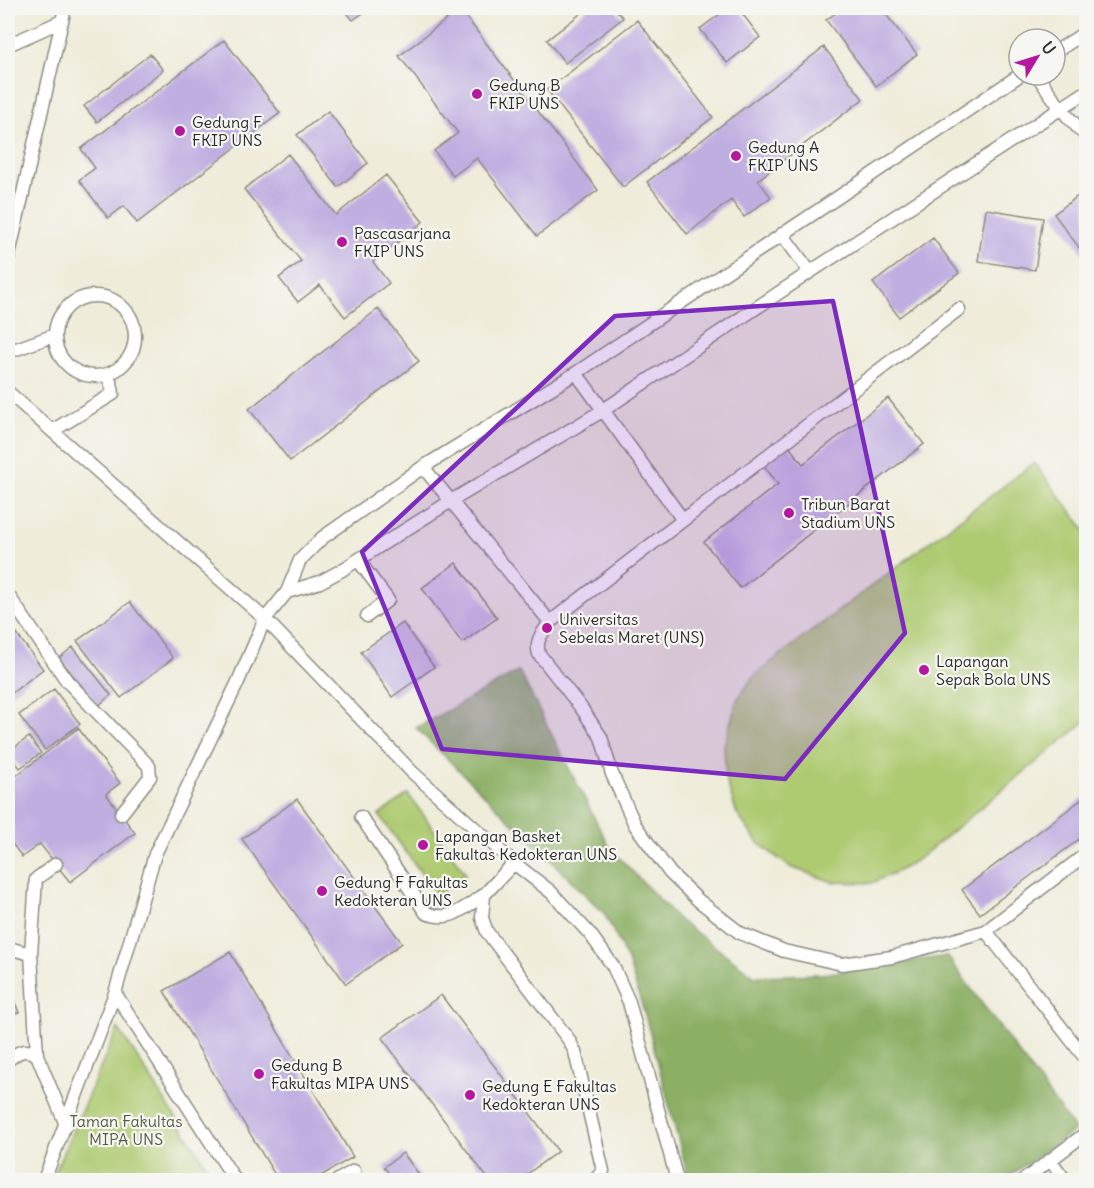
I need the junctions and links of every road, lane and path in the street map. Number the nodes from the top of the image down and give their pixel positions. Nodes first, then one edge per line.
1 (65, 8) edge
2 (62, 21) junction
3 (1086, 32) edge
4 (1067, 44) edge
5 (8, 45) edge
6 (1007, 84) edge
7 (1045, 87) edge
8 (1086, 92) edge
9 (1061, 109) junction
10 (1086, 132) edge
11 (782, 234) junction
12 (8, 259) edge
13 (810, 272) junction
14 (959, 309) dead end
15 (55, 335) junction
16 (8, 352) edge
17 (576, 373) junction
18 (107, 374) junction
19 (8, 392) edge
20 (602, 411) junction
21 (52, 431) junction
22 (423, 467) junction
23 (451, 501) junction
24 (683, 520) junction
25 (358, 560) junction
26 (287, 592) junction
27 (8, 594) edge
28 (367, 616) dead end
29 (265, 619) junction
30 (550, 622) junction
31 (121, 814) dead end
32 (361, 817) dead end
33 (1086, 854) edge
34 (514, 863) junction
35 (56, 864) dead end
36 (484, 895) junction
37 (986, 931) junction
38 (12, 949) dead end
39 (32, 954) junction
40 (115, 993) junction
41 (37, 1055) junction
42 (1086, 1059) edge
43 (8, 1060) edge
44 (66, 1125) junction
45 (1086, 1133) edge
46 (1051, 1161) junction
47 (354, 1171) dead end
48 (44, 1180) edge
49 (235, 1180) edge
50 (338, 1180) edge
51 (595, 1180) edge
52 (677, 1180) edge
53 (1024, 1180) edge
54 (1065, 1180) edge

1 - 2 lane
2 - 5 lane
2 - 12 lane
3 - 4 lane
6 - 11 lane
7 - 9 lane
8 - 9 lane
9 - 10 lane
9 - 13 lane
11 - 13 lane
11 - 17 lane
13 - 20 lane
14 - 24 lane
15 - 16 lane
15 - 18 lane
15 - 18 lane
17 - 20 lane
17 - 22 lane
18 - 21 lane
19 - 21 lane
20 - 23 lane
20 - 24 lane
21 - 29 lane
22 - 23 lane
22 - 26 lane
23 - 25 lane
23 - 30 lane
24 - 30 lane
25 - 26 lane
25 - 28 lane
26 - 29 lane
27 - 31 lane
29 - 34 lane
29 - 40 lane
30 - 37 lane
32 - 36 lane
33 - 37 lane
34 - 36 lane
34 - 52 lane
35 - 39 lane
36 - 51 lane
37 - 42 lane
38 - 39 lane
39 - 41 lane
40 - 44 lane
40 - 49 lane
41 - 43 lane
41 - 44 lane
44 - 48 lane
45 - 46 lane
46 - 53 lane
46 - 54 lane
47 - 50 lane

